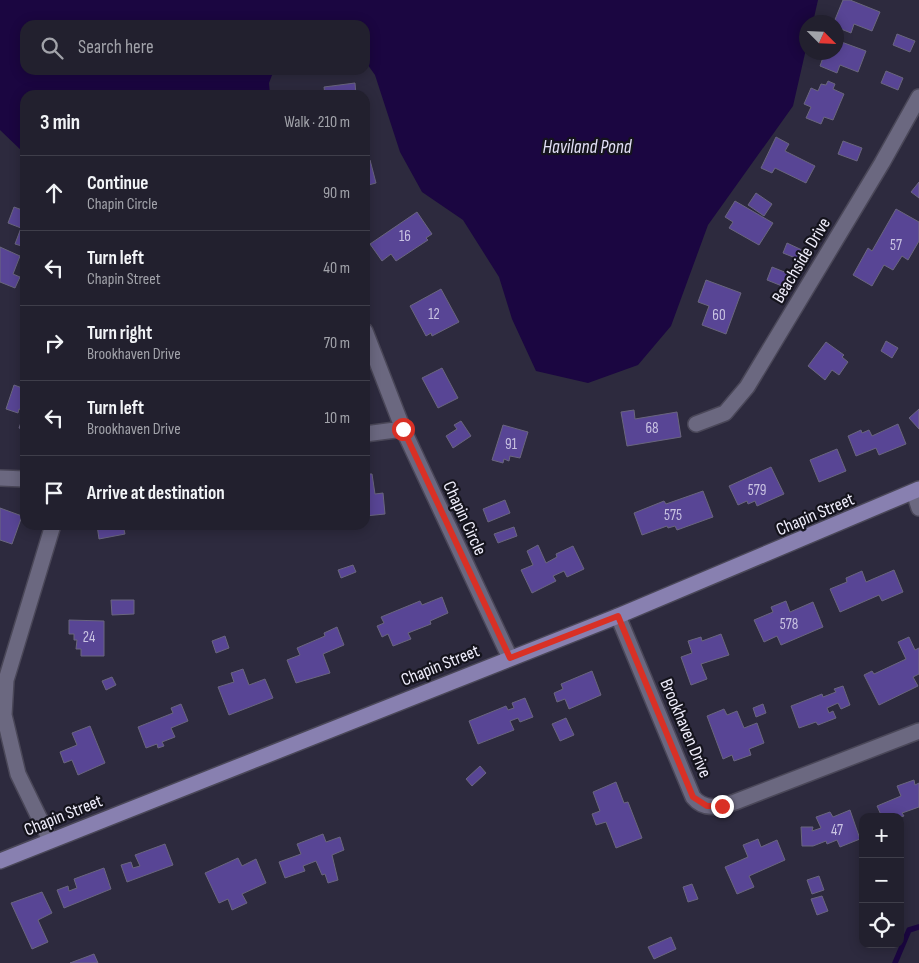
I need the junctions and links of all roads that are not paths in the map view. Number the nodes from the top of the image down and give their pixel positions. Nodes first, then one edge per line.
1 (919, 97) edge
2 (370, 344) edge
3 (696, 424) dead end
4 (403, 429) junction
5 (370, 433) edge
6 (0, 478) edge
7 (20, 479) edge
8 (916, 490) edge
9 (919, 508) edge
10 (52, 530) edge
11 (618, 616) junction
12 (510, 658) junction
13 (919, 731) edge
14 (50, 840) junction
15 (0, 861) edge

1 - 3 street, Beachside Drive
2 - 4 street, Chapin Circle
4 - 5 street
4 - 12 street, Chapin Circle
6 - 7 street
8 - 9 street
8 - 11 main road, Chapin Street
10 - 14 street
11 - 12 main road, Chapin Street
11 - 13 street, Brookhaven Drive
12 - 14 main road, Chapin Street
14 - 15 main road, Chapin Street

